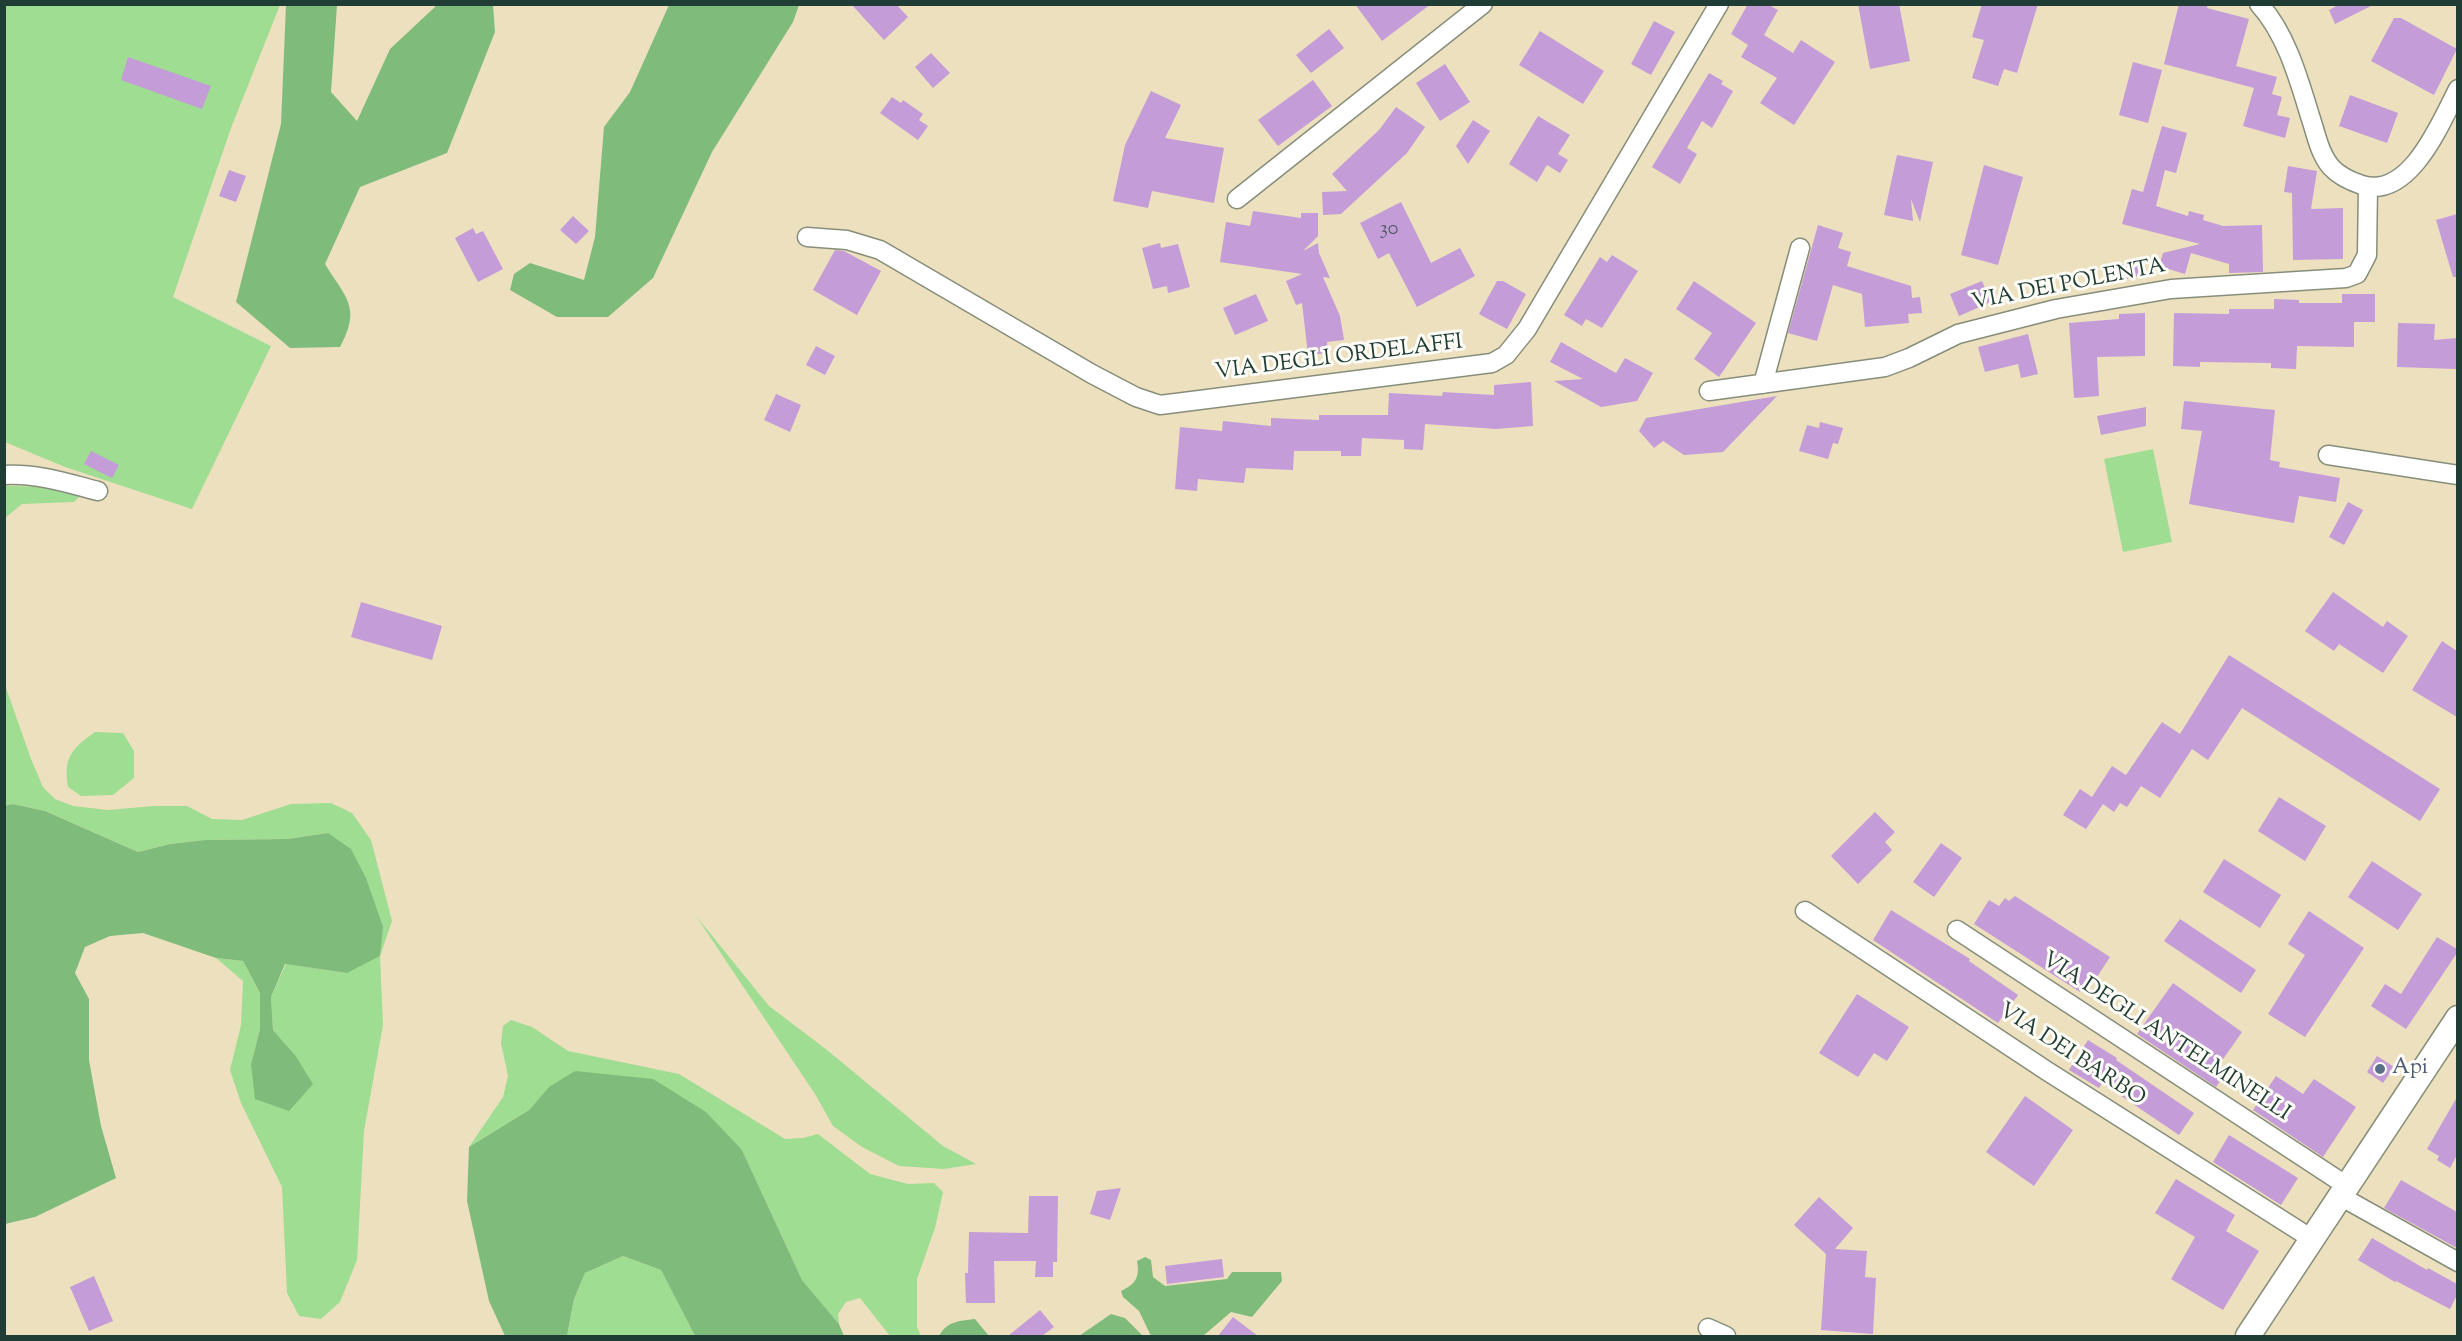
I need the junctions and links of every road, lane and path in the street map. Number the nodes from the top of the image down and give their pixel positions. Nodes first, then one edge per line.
1 (1483, 4) edge
2 (1719, 4) edge
3 (2259, 4) edge
4 (2457, 89) edge
5 (2368, 187) junction
6 (1237, 199) dead end
7 (807, 237) dead end
8 (1800, 248) dead end
9 (1763, 384) junction
10 (1709, 391) dead end
11 (2328, 455) dead end
12 (4, 475) edge
13 (2457, 475) edge
14 (98, 491) dead end
15 (1805, 911) dead end
16 (1957, 930) dead end
17 (2457, 1018) edge
18 (2343, 1191) junction
19 (2313, 1239) junction
20 (2457, 1262) edge
21 (1707, 1328) dead end
22 (1726, 1336) edge
23 (2248, 1336) edge

1 - 6 street
2 - 7 street, VIA DEGLI ORDELAFFI
3 - 5 street
4 - 5 street
5 - 9 street, VIA DEI POLENTA
8 - 9 street
9 - 10 street, VIA DEI POLENTA
11 - 13 street
12 - 14 street
15 - 19 street, VIA DEI BARBO
16 - 18 street, VIA DEGLI ANTELMINELLI
17 - 18 main road
18 - 19 main road
18 - 20 street, VIA DEGLI ANTELMINELLI
19 - 23 main road
21 - 22 street

